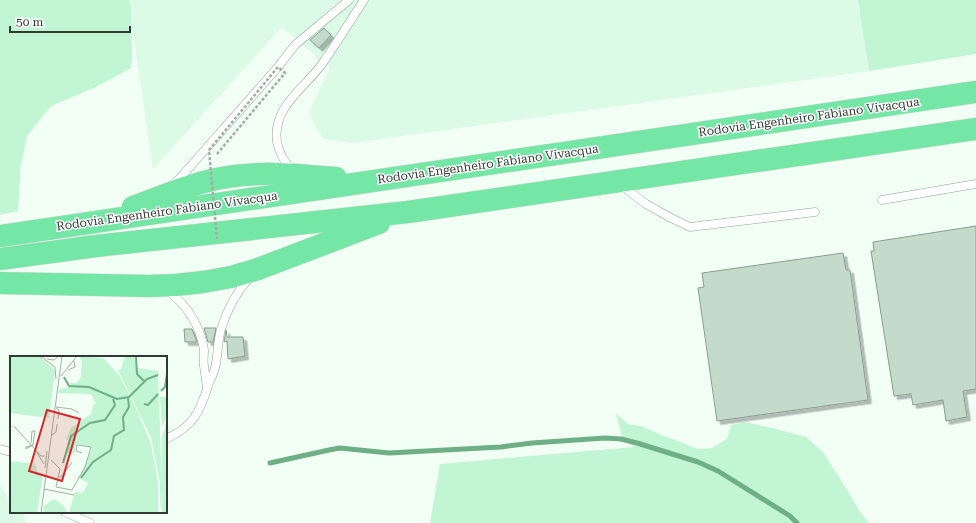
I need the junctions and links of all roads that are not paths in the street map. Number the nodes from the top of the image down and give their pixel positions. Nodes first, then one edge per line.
1 (349, 0) edge
2 (364, 0) edge
3 (976, 92) edge
4 (976, 128) edge
5 (296, 175) junction
6 (374, 181) junction
7 (616, 181) junction
8 (976, 184) edge
9 (164, 196) junction
10 (882, 200) dead end
11 (408, 212) junction
12 (815, 212) dead end
13 (89, 223) junction
14 (0, 236) edge
15 (0, 259) edge
16 (258, 269) junction
17 (0, 283) edge
18 (158, 285) junction
19 (207, 391) junction
20 (167, 439) edge
21 (0, 449) edge
22 (10, 452) edge
23 (67, 513) edge
24 (90, 523) edge

1 - 9 lane
2 - 5 lane
3 - 6 highway, Rodovia Engenheiro Fabiano Vivacqua
4 - 7 highway, Rodovia Engenheiro Fabiano Vivacqua
5 - 6 highway
5 - 9 highway
6 - 13 highway, Rodovia Engenheiro Fabiano Vivacqua
7 - 11 highway, Rodovia Engenheiro Fabiano Vivacqua
7 - 12 lane
8 - 10 lane
9 - 13 highway
11 - 15 highway, Rodovia Engenheiro Fabiano Vivacqua
11 - 16 highway
13 - 14 highway, Rodovia Engenheiro Fabiano Vivacqua
16 - 18 highway
16 - 19 lane
17 - 18 highway
18 - 19 lane
19 - 20 lane
21 - 22 lane
23 - 24 lane

